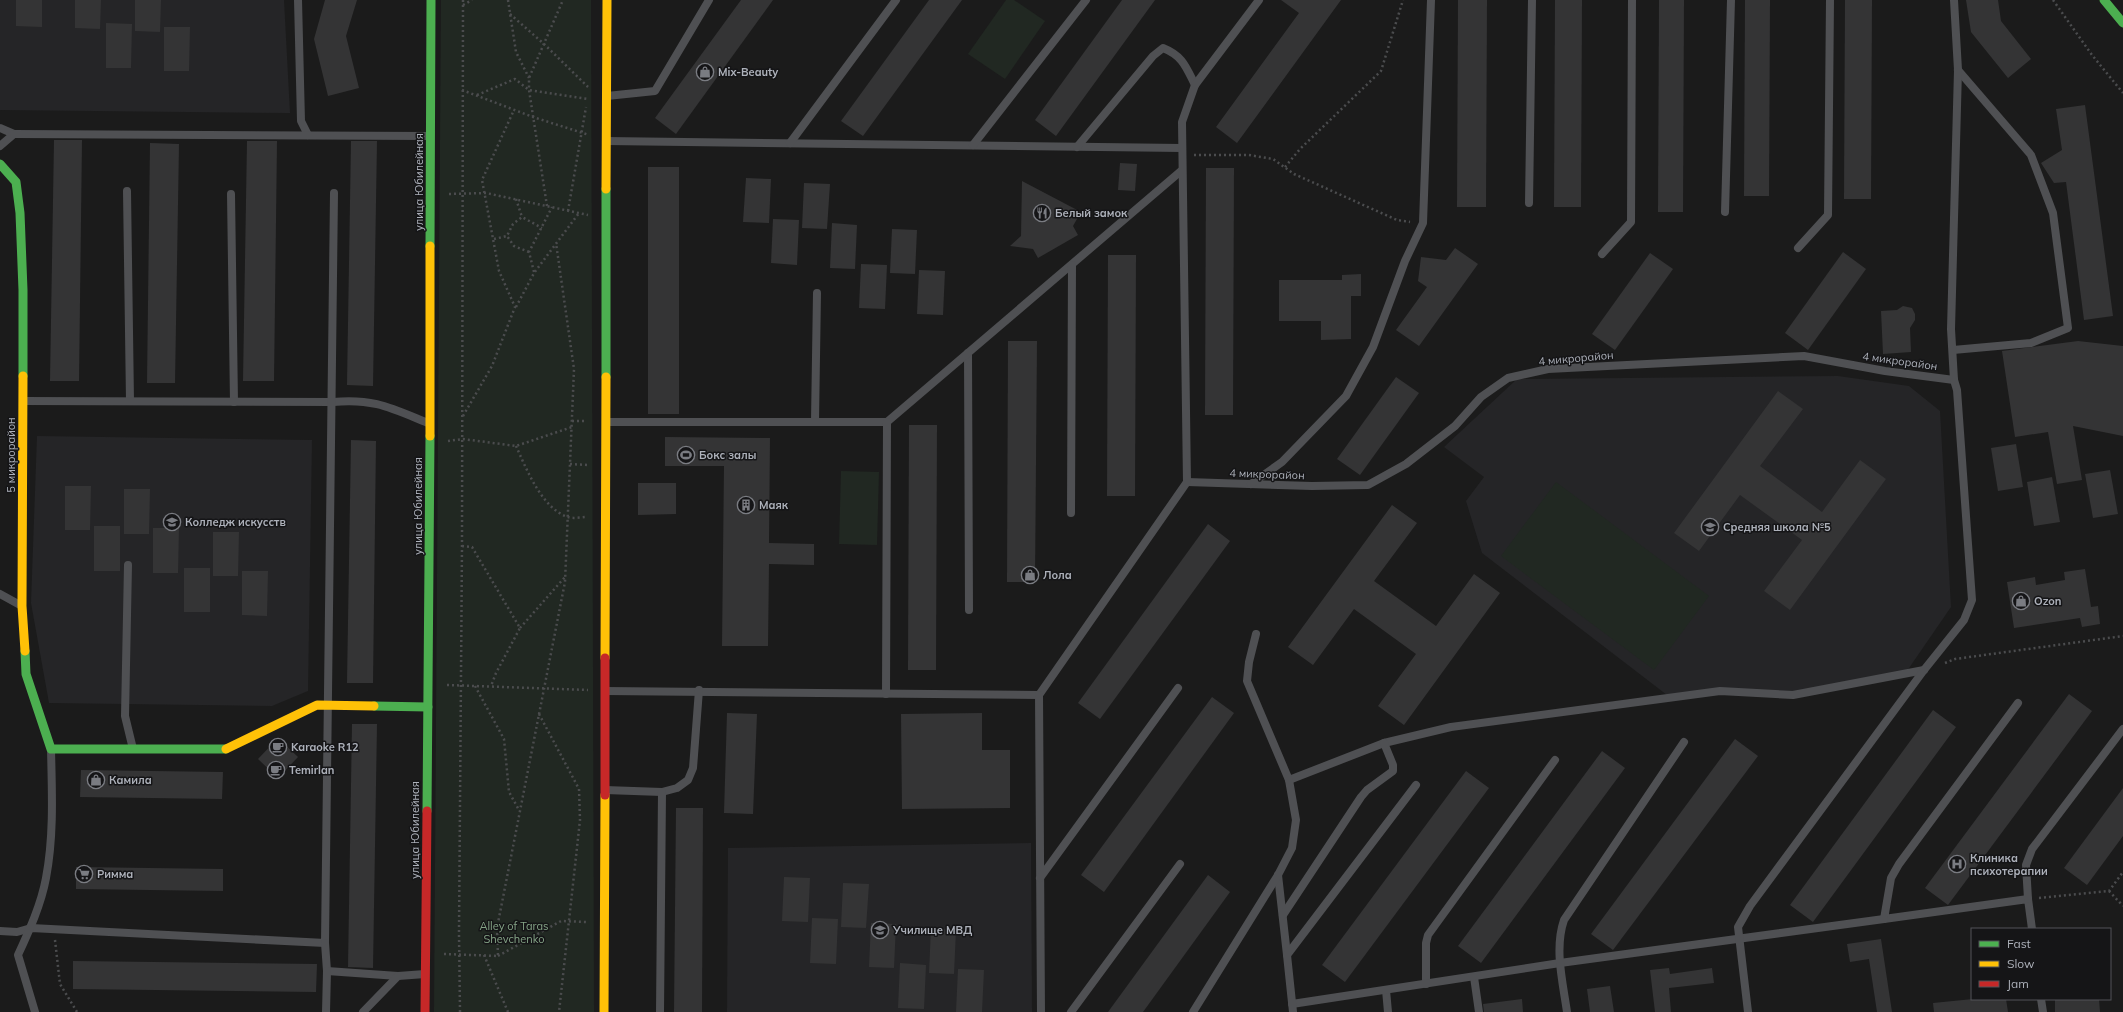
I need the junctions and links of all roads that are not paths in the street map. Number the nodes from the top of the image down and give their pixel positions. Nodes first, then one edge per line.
1 (298, 0) edge
2 (431, 0) edge
3 (607, 0) edge
4 (709, 0) edge
5 (896, 0) edge
6 (1086, 0) edge
7 (1259, 0) edge
8 (1431, 0) edge
9 (1532, 0) edge
10 (1632, 0) edge
11 (1731, 0) edge
12 (1830, 0) edge
13 (1954, 0) edge
14 (2104, 0) edge
15 (2123, 23) edge
16 (1958, 70) junction
17 (1194, 85) junction
18 (607, 96) junction
19 (0, 128) edge
20 (14, 134) junction
21 (308, 135) junction
22 (431, 136) junction
23 (606, 141) junction
24 (790, 143) junction
25 (973, 145) junction
26 (0, 146) edge
27 (1077, 147) junction
28 (1182, 148) junction
29 (0, 164) edge
30 (1181, 171) junction
31 (127, 191) dead end
32 (334, 193) dead end
33 (231, 194) dead end
34 (1529, 203) dead end
35 (1726, 212) dead end
36 (1798, 248) dead end
37 (1602, 254) dead end
38 (1072, 265) junction
39 (817, 293) dead end
40 (1953, 350) junction
41 (968, 353) junction
42 (1954, 380) junction
43 (23, 401) junction
44 (130, 401) junction
45 (234, 402) junction
46 (332, 402) junction
47 (815, 421) junction
48 (605, 422) junction
49 (887, 422) junction
50 (430, 424) junction
51 (1187, 482) junction
52 (1251, 484) junction
53 (1071, 513) dead end
54 (128, 564) dead end
55 (0, 594) edge
56 (22, 606) junction
57 (969, 610) dead end
58 (1256, 634) dead end
59 (1924, 670) junction
60 (1178, 688) dead end
61 (699, 690) junction
62 (605, 691) junction
63 (886, 694) junction
64 (1039, 695) junction
65 (2018, 702) dead end
66 (327, 705) junction
67 (428, 707) junction
68 (2123, 728) edge
69 (1684, 742) dead end
70 (1384, 744) junction
71 (51, 749) junction
72 (133, 750) junction
73 (1555, 760) dead end
74 (1289, 780) junction
75 (1416, 784) dead end
76 (604, 790) junction
77 (662, 792) junction
78 (1180, 864) dead end
79 (1278, 875) junction
80 (1040, 878) junction
81 (2028, 900) junction
82 (1282, 915) junction
83 (1884, 919) junction
84 (31, 928) junction
85 (2032, 928) edge
86 (0, 931) edge
87 (1738, 940) junction
88 (325, 943) junction
89 (1287, 955) junction
90 (1560, 963) junction
91 (327, 971) junction
92 (426, 974) junction
93 (398, 976) junction
94 (1474, 977) junction
95 (1426, 984) junction
96 (1386, 990) junction
97 (2041, 1000) edge
98 (1292, 1008) edge
99 (35, 1012) edge
100 (326, 1012) edge
101 (363, 1012) edge
102 (425, 1012) edge
103 (604, 1012) edge
104 (660, 1012) edge
105 (1041, 1012) edge
106 (1071, 1012) edge
107 (1193, 1012) edge
108 (1388, 1012) edge
109 (1479, 1012) edge
110 (1567, 1012) edge
111 (1748, 1012) edge
112 (2043, 1012) edge

1 - 21 lane
2 - 22 street, улица Юбилейная
3 - 18 street
4 - 18 lane
5 - 24 lane
6 - 25 lane
7 - 17 lane
8 - 52 lane
9 - 34 lane
10 - 37 lane
11 - 35 lane
12 - 36 lane
13 - 16 lane
14 - 15 street
16 - 40 lane
16 - 40 lane
17 - 27 lane
17 - 28 lane
18 - 23 street
19 - 20 lane
20 - 21 lane
20 - 26 lane
21 - 22 lane
22 - 50 street, улица Юбилейная
23 - 24 lane
23 - 48 street
24 - 25 lane
25 - 27 lane
27 - 28 lane
28 - 30 lane
29 - 43 street, 5 микрорайон
30 - 38 lane
30 - 51 lane
31 - 44 lane
32 - 46 lane
33 - 45 lane
38 - 41 lane
38 - 53 lane
39 - 47 lane
40 - 42 lane
41 - 49 lane
41 - 57 lane
42 - 52 lane, 4 микрорайон
42 - 59 lane
43 - 44 lane
43 - 56 street, 5 микрорайон
44 - 45 lane
45 - 46 lane
46 - 50 lane
46 - 66 lane
47 - 48 lane
47 - 49 lane
48 - 62 street
49 - 63 lane
50 - 67 street, улица Юбилейная
51 - 52 lane, 4 микрорайон
51 - 64 lane
54 - 72 lane
55 - 56 lane
56 - 71 street, 5 микрорайон
58 - 74 lane
59 - 70 lane
59 - 87 lane
60 - 80 lane
61 - 62 lane
61 - 63 lane
61 - 77 lane
62 - 76 street
63 - 64 lane
64 - 80 lane
65 - 83 lane
66 - 67 street
66 - 72 street
66 - 88 lane
67 - 92 street, улица Юбилейная
68 - 81 lane
69 - 90 lane
70 - 74 lane
70 - 82 lane
71 - 72 street
71 - 84 lane
73 - 95 lane
74 - 79 lane
75 - 89 lane
76 - 77 lane
76 - 103 street
77 - 104 lane
78 - 106 lane
79 - 82 lane
79 - 107 lane
80 - 105 lane
81 - 83 lane
81 - 85 lane
82 - 89 lane
83 - 87 lane
84 - 86 lane
84 - 88 lane
84 - 99 lane
87 - 90 lane
87 - 111 lane
88 - 91 lane
89 - 98 lane
90 - 94 lane
90 - 110 lane
91 - 93 lane
91 - 100 lane
92 - 93 lane
92 - 102 street, улица Юбилейная
93 - 101 lane
94 - 95 lane
94 - 109 lane
95 - 96 lane
96 - 98 lane
96 - 108 lane
97 - 112 lane

